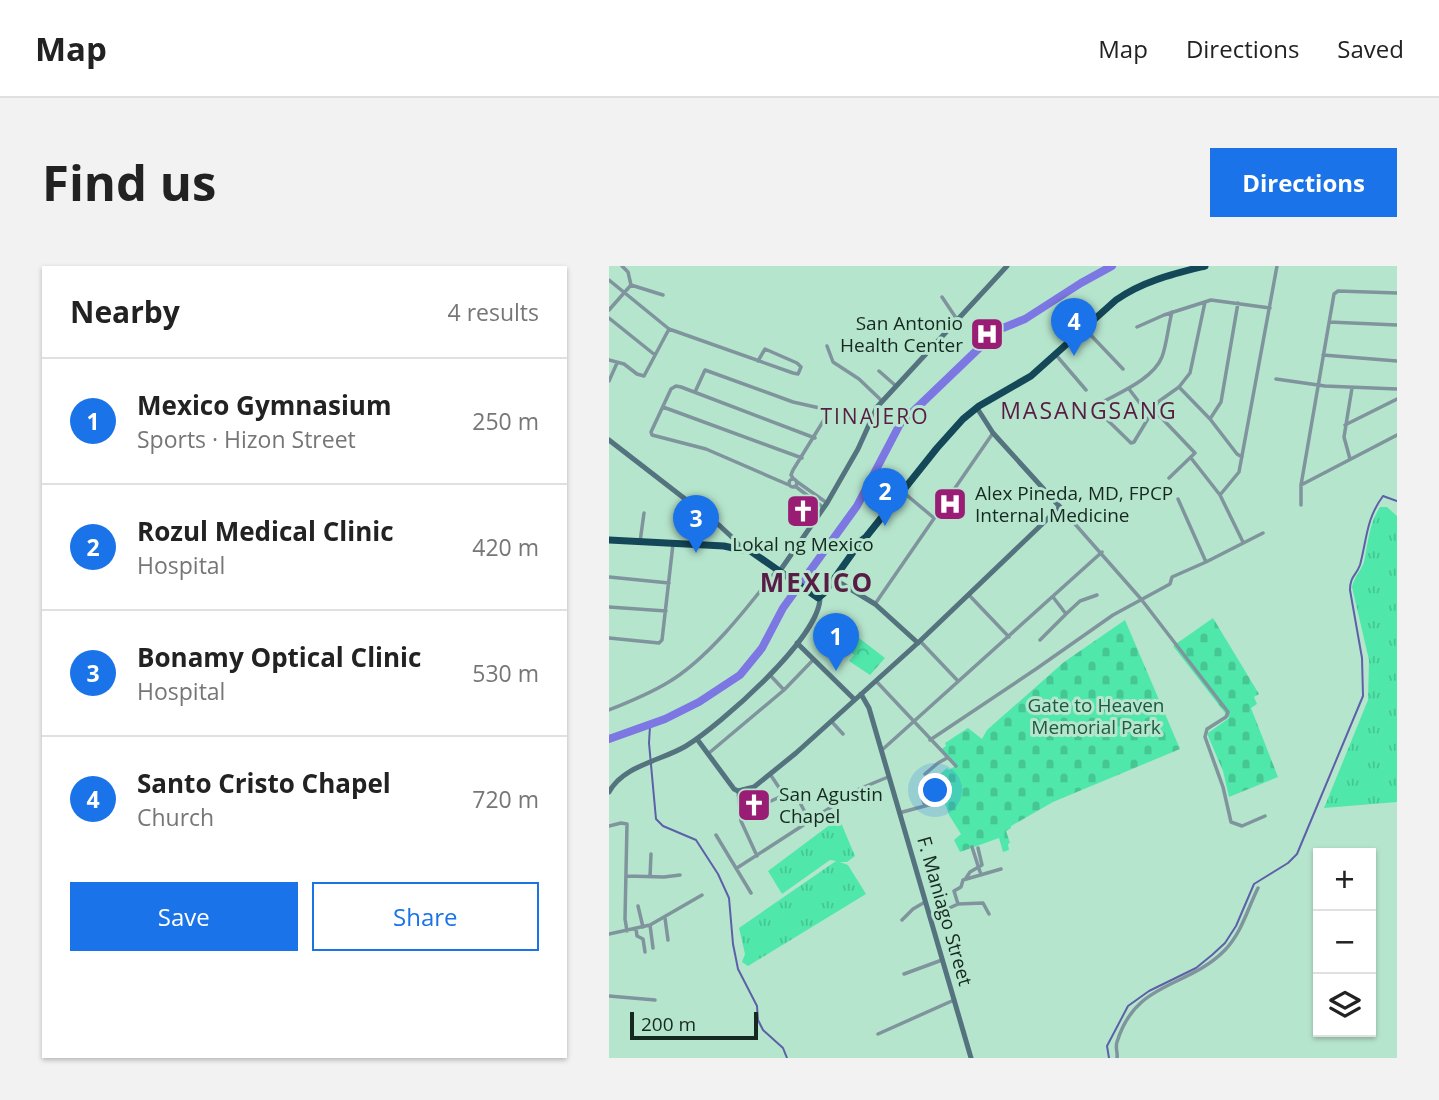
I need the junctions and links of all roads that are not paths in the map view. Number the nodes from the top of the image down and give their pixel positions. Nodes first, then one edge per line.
1 (622, 266) edge
2 (1007, 266) edge
3 (1205, 266) edge
4 (1276, 266) edge
5 (609, 280) edge
6 (631, 285) junction
7 (624, 293) junction
8 (1397, 293) edge
9 (663, 295) dead end
10 (942, 297) dead end
11 (1205, 302) junction
12 (1238, 303) junction
13 (1270, 308) junction
14 (609, 310) edge
15 (1172, 312) junction
16 (609, 318) edge
17 (958, 321) junction
18 (1329, 322) junction
19 (1397, 325) edge
20 (1137, 327) dead end
21 (1084, 328) junction
22 (669, 329) junction
23 (827, 346) dead end
24 (655, 355) junction
25 (1056, 355) junction
26 (1323, 355) junction
27 (609, 360) edge
28 (758, 361) junction
29 (1397, 361) edge
30 (617, 363) junction
31 (1123, 369) dead end
32 (879, 371) dead end
33 (1276, 379) dead end
34 (609, 381) edge
35 (896, 386) junction
36 (1318, 386) junction
37 (1179, 387) junction
38 (1128, 388) junction
39 (1352, 388) junction
40 (1397, 389) edge
41 (1086, 390) dead end
42 (695, 392) junction
43 (1397, 399) edge
44 (881, 401) junction
45 (663, 407) junction
46 (977, 408) junction
47 (1154, 410) junction
48 (1149, 415) junction
49 (1210, 419) junction
50 (1345, 425) junction
51 (993, 433) junction
52 (1397, 435) edge
53 (814, 438) junction
54 (609, 440) edge
55 (802, 457) junction
56 (1242, 457) junction
57 (1191, 458) junction
58 (1350, 459) junction
59 (1168, 478) dead end
60 (795, 482) junction
61 (1301, 485) junction
62 (902, 492) junction
63 (1220, 495) junction
64 (1178, 499) dead end
65 (1301, 505) dead end
66 (826, 506) junction
67 (1060, 507) junction
68 (644, 513) dead end
69 (934, 518) junction
70 (1263, 533) dead end
71 (866, 537) junction
72 (609, 540) edge
73 (641, 542) junction
74 (1243, 542) junction
75 (673, 544) junction
76 (742, 550) junction
77 (1102, 552) junction
78 (1206, 562) junction
79 (777, 573) junction
80 (609, 577) edge
81 (837, 582) junction
82 (669, 583) junction
83 (969, 595) junction
84 (1097, 595) dead end
85 (1053, 597) junction
86 (820, 599) junction
87 (1141, 599) junction
88 (875, 604) junction
89 (609, 607) edge
90 (666, 611) junction
91 (1066, 614) junction
92 (1009, 637) junction
93 (609, 638) edge
94 (1040, 640) dead end
95 (919, 642) junction
96 (797, 643) junction
97 (813, 660) junction
98 (770, 675) junction
99 (876, 681) junction
100 (958, 681) junction
101 (784, 690) junction
102 (861, 694) junction
103 (855, 699) junction
104 (609, 710) edge
105 (915, 721) junction
106 (831, 722) junction
107 (843, 734) dead end
108 (697, 739) junction
109 (930, 740) junction
110 (881, 751) junction
111 (707, 754) junction
112 (947, 758) junction
113 (956, 766) dead end
114 (769, 774) junction
115 (925, 774) dead end
116 (888, 777) junction
117 (610, 788) edge
118 (738, 791) junction
119 (928, 791) dead end
120 (784, 795) junction
121 (932, 804) dead end
122 (925, 806) junction
123 (747, 812) dead end
124 (899, 813) junction
125 (1265, 816) dead end
126 (809, 820) junction
127 (609, 827) edge
128 (716, 835) dead end
129 (972, 847) dead end
130 (978, 848) dead end
131 (652, 854) dead end
132 (757, 856) junction
133 (978, 867) junction
134 (737, 868) junction
135 (1001, 869) dead end
136 (680, 875) dead end
137 (981, 875) junction
138 (627, 876) junction
139 (650, 877) junction
140 (966, 878) junction
141 (1258, 888) dead end
142 (751, 893) dead end
143 (702, 895) dead end
144 (925, 902) junction
145 (958, 904) junction
146 (638, 906) dead end
147 (989, 914) dead end
148 (930, 917) junction
149 (665, 918) junction
150 (902, 920) dead end
151 (650, 925) junction
152 (643, 928) junction
153 (636, 929) junction
154 (627, 931) junction
155 (609, 934) edge
156 (668, 940) dead end
157 (653, 948) dead end
158 (645, 952) dead end
159 (942, 960) junction
160 (904, 974) dead end
161 (609, 996) edge
162 (655, 1000) dead end
163 (954, 1000) junction
164 (878, 1034) dead end
165 (971, 1058) edge
166 (1117, 1058) edge

1 - 6 street
2 - 17 main road
3 - 21 highway
4 - 13 street
5 - 7 street
6 - 7 street
6 - 9 street
7 - 14 street
7 - 22 street
8 - 18 street
10 - 17 street
11 - 12 street
11 - 15 street
11 - 37 street
12 - 13 street
12 - 49 street
13 - 56 street
15 - 20 street
15 - 38 street
16 - 24 street
17 - 35 main road
18 - 19 street
18 - 26 street
21 - 25 highway
21 - 31 street
22 - 24 street
22 - 28 street
23 - 44 street
24 - 30 street
25 - 41 street
25 - 46 highway
26 - 29 street
26 - 36 street
27 - 30 street
28 - 28 street
30 - 34 street
32 - 35 street
33 - 36 street
35 - 44 main road
36 - 39 street
36 - 61 street
37 - 47 street
37 - 49 street
38 - 48 street
38 - 48 street
39 - 40 street
39 - 50 street
42 - 45 street
42 - 53 street
42 - 53 street
43 - 50 street
44 - 66 main road
45 - 55 street
45 - 60 street
46 - 51 main road
46 - 62 highway
47 - 48 street
47 - 57 street
49 - 56 street
50 - 58 street
51 - 67 main road
51 - 69 street
52 - 58 street
53 - 55 street
54 - 76 main road
55 - 60 street
56 - 63 street
57 - 59 street
57 - 63 street
58 - 61 street
60 - 66 street
61 - 65 street
62 - 69 street
62 - 71 highway
63 - 74 street
64 - 78 street
66 - 79 main road
67 - 77 street
67 - 83 main road
68 - 73 street
69 - 88 street
70 - 74 street
71 - 81 highway
71 - 86 highway
72 - 73 highway
73 - 75 highway
74 - 78 street
75 - 76 highway
75 - 82 street
76 - 79 highway
77 - 85 street
77 - 87 street
78 - 87 street
79 - 86 highway
79 - 104 street
80 - 82 street
81 - 86 highway
81 - 88 main road
82 - 90 street
83 - 92 street
83 - 95 main road
84 - 91 street
85 - 91 street
85 - 92 street
86 - 96 main road
87 - 109 street
87 - 125 street
88 - 95 main road
89 - 90 street
90 - 93 street
91 - 94 street
92 - 100 street
95 - 99 main road
95 - 100 street
96 - 97 main road
96 - 98 main road
97 - 101 street
97 - 103 main road
98 - 101 street
98 - 108 main road
99 - 102 main road
99 - 105 street
100 - 105 street
101 - 111 street
102 - 103 main road
102 - 110 main road, F. Maniago Street
103 - 106 main road
105 - 109 street
105 - 110 street
106 - 107 street
106 - 114 main road
108 - 111 main road
108 - 117 main road
109 - 112 street
110 - 116 main road, F. Maniago Street
111 - 118 main road
112 - 113 street
112 - 115 street
114 - 118 main road
114 - 120 street
116 - 124 main road, F. Maniago Street
116 - 126 street
118 - 132 street
119 - 122 street
120 - 123 street
120 - 126 street
121 - 122 street
122 - 124 street
124 - 144 main road, F. Maniago Street
126 - 132 street
127 - 138 street
128 - 134 street
129 - 133 street
130 - 133 street
131 - 139 street
132 - 134 street
133 - 137 street
133 - 140 street
134 - 142 street
135 - 137 street
136 - 139 street
137 - 140 street
138 - 139 street
138 - 154 street
140 - 145 street
141 - 166 street
143 - 149 street
144 - 148 main road, F. Maniago Street
144 - 150 street
145 - 147 street
145 - 148 street
146 - 152 street
148 - 159 main road, F. Maniago Street
149 - 151 street
149 - 156 street
151 - 152 street
151 - 157 street
152 - 153 street
153 - 154 street
153 - 158 street
154 - 155 street
159 - 160 street
159 - 163 main road, F. Maniago Street
161 - 162 street
163 - 164 street
163 - 165 main road, F. Maniago Street

